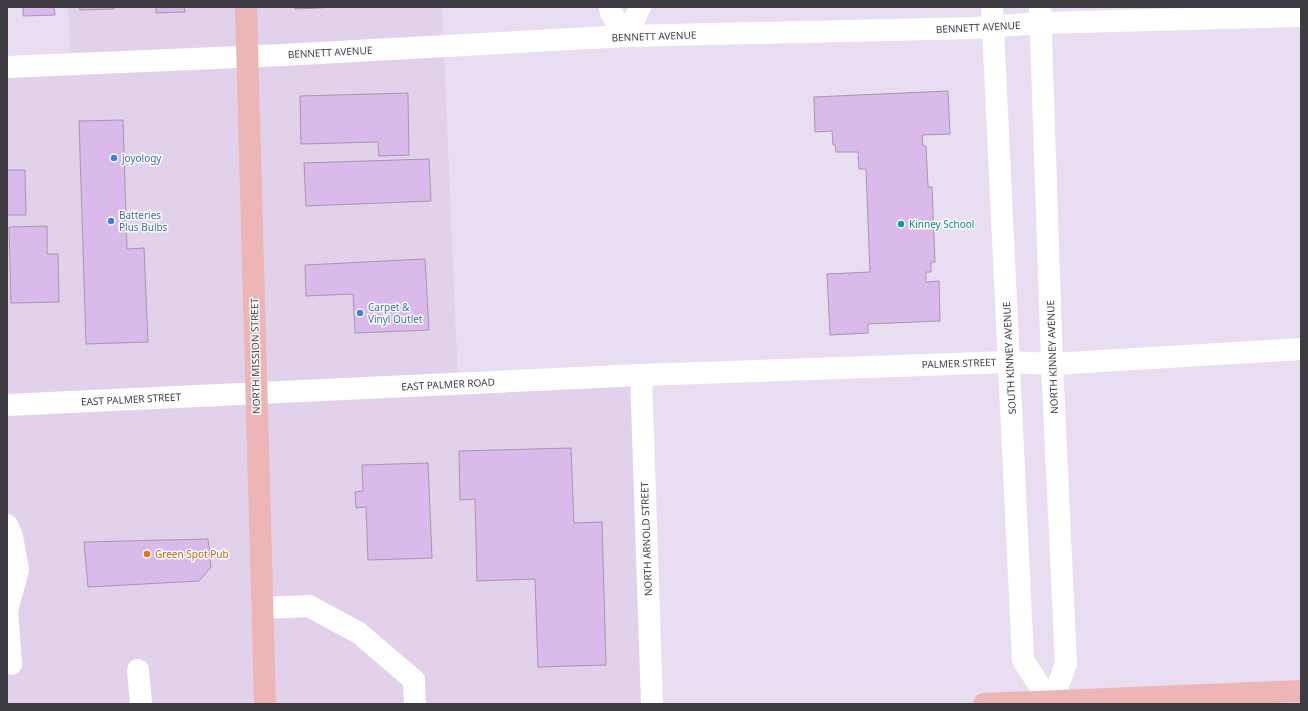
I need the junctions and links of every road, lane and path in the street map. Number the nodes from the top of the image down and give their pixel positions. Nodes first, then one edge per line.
1 (246, 7) edge
2 (610, 7) edge
3 (640, 7) edge
4 (1041, 15) edge
5 (1301, 16) edge
6 (993, 17) edge
7 (627, 36) junction
8 (248, 56) junction
9 (7, 67) edge
10 (1301, 349) edge
11 (1009, 362) junction
12 (1052, 364) junction
13 (641, 375) junction
14 (255, 394) junction
15 (7, 405) edge
16 (7, 525) edge
17 (262, 608) junction
18 (7, 611) edge
19 (11, 664) dead end
20 (138, 670) dead end
21 (1301, 691) edge
22 (1050, 703) edge
23 (141, 704) edge
24 (265, 704) edge
25 (415, 704) edge
26 (652, 704) edge
27 (984, 704) edge

1 - 8 main road, NORTH MISSION STREET
2 - 7 street
3 - 7 street
4 - 5 street, BENNETT AVENUE
4 - 6 street, BENNETT AVENUE
4 - 12 street, NORTH KINNEY AVENUE
6 - 7 street, BENNETT AVENUE
6 - 11 street, SOUTH KINNEY AVENUE
7 - 8 street, BENNETT AVENUE
8 - 9 street, BENNETT AVENUE
8 - 14 main road, NORTH MISSION STREET
10 - 12 street, PALMER STREET
11 - 12 street, PALMER STREET
11 - 13 street, PALMER STREET
11 - 22 street, SOUTH KINNEY AVENUE
12 - 22 street, NORTH KINNEY AVENUE
13 - 14 street, EAST PALMER ROAD
13 - 26 street, NORTH ARNOLD STREET
14 - 15 street, EAST PALMER STREET
14 - 17 main road, NORTH MISSION STREET
16 - 18 street
17 - 24 main road, NORTH MISSION STREET
17 - 25 street
18 - 19 street
20 - 23 street
21 - 22 main road
22 - 27 main road

